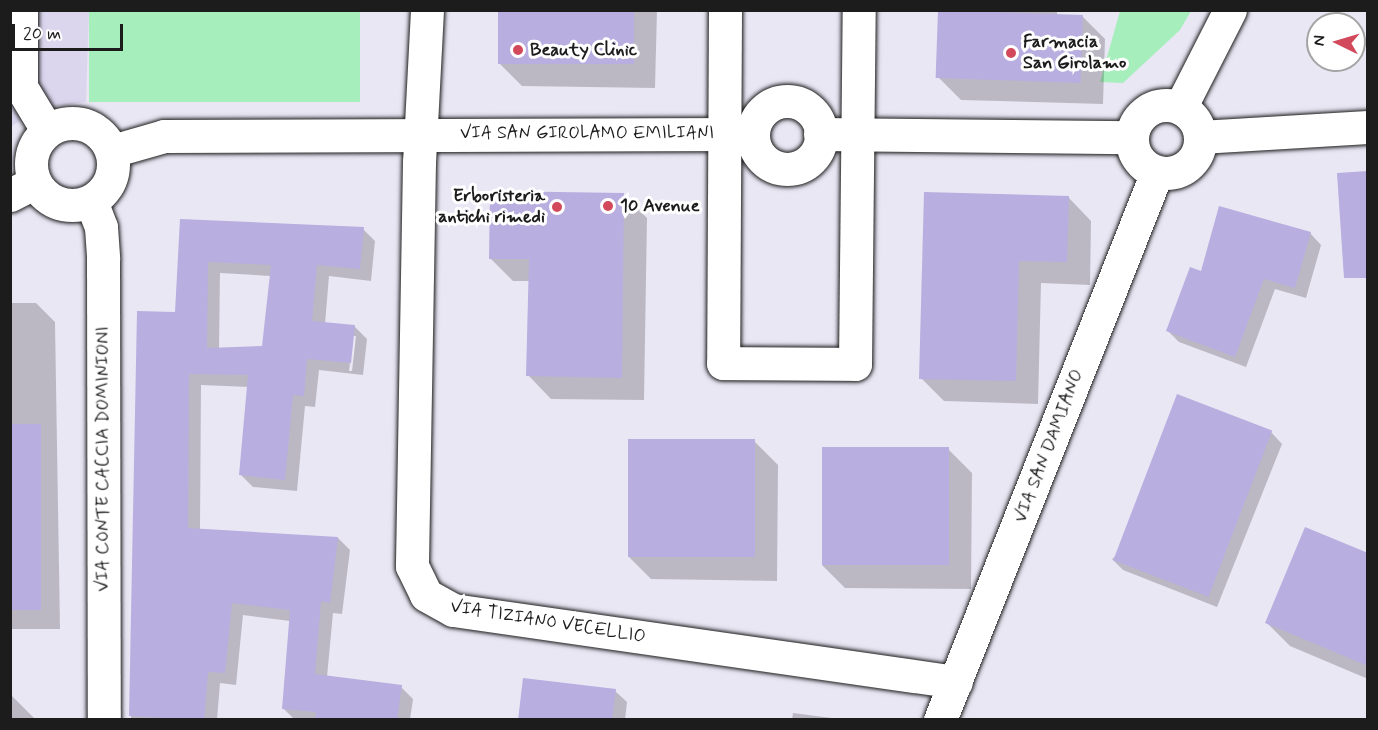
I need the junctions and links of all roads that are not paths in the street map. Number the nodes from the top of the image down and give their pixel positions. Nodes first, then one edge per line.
1 (21, 10) edge
2 (427, 10) edge
3 (725, 10) edge
4 (858, 10) edge
5 (1230, 10) edge
6 (1180, 108) junction
7 (1368, 127) edge
8 (47, 130) junction
9 (422, 133) junction
10 (738, 134) junction
11 (820, 134) junction
12 (857, 134) junction
13 (1132, 137) junction
14 (1200, 137) junction
15 (112, 151) junction
16 (1157, 172) junction
17 (22, 188) edge
18 (91, 201) junction
19 (956, 682) junction
20 (104, 720) edge
21 (940, 720) edge

1 - 8 street
2 - 9 street
3 - 10 street
4 - 12 street
5 - 6 street
6 - 13 street
6 - 14 street
7 - 14 street
8 - 15 street
8 - 17 street
9 - 10 street, VIA SAN GIROLAMO EMILIANI
9 - 15 street, VIA SAN GIROLAMO EMILIANI
9 - 19 street, VIA TIZIANO VECELLIO
10 - 11 street
10 - 11 street
10 - 12 street
11 - 12 street
12 - 13 street
13 - 16 street
14 - 16 street
15 - 18 street
16 - 19 street, VIA SAN DAMIANO
17 - 18 street
18 - 20 street, VIA CONTE CACCIA DOMINIONI
19 - 21 street, VIA SAN DAMIANO

